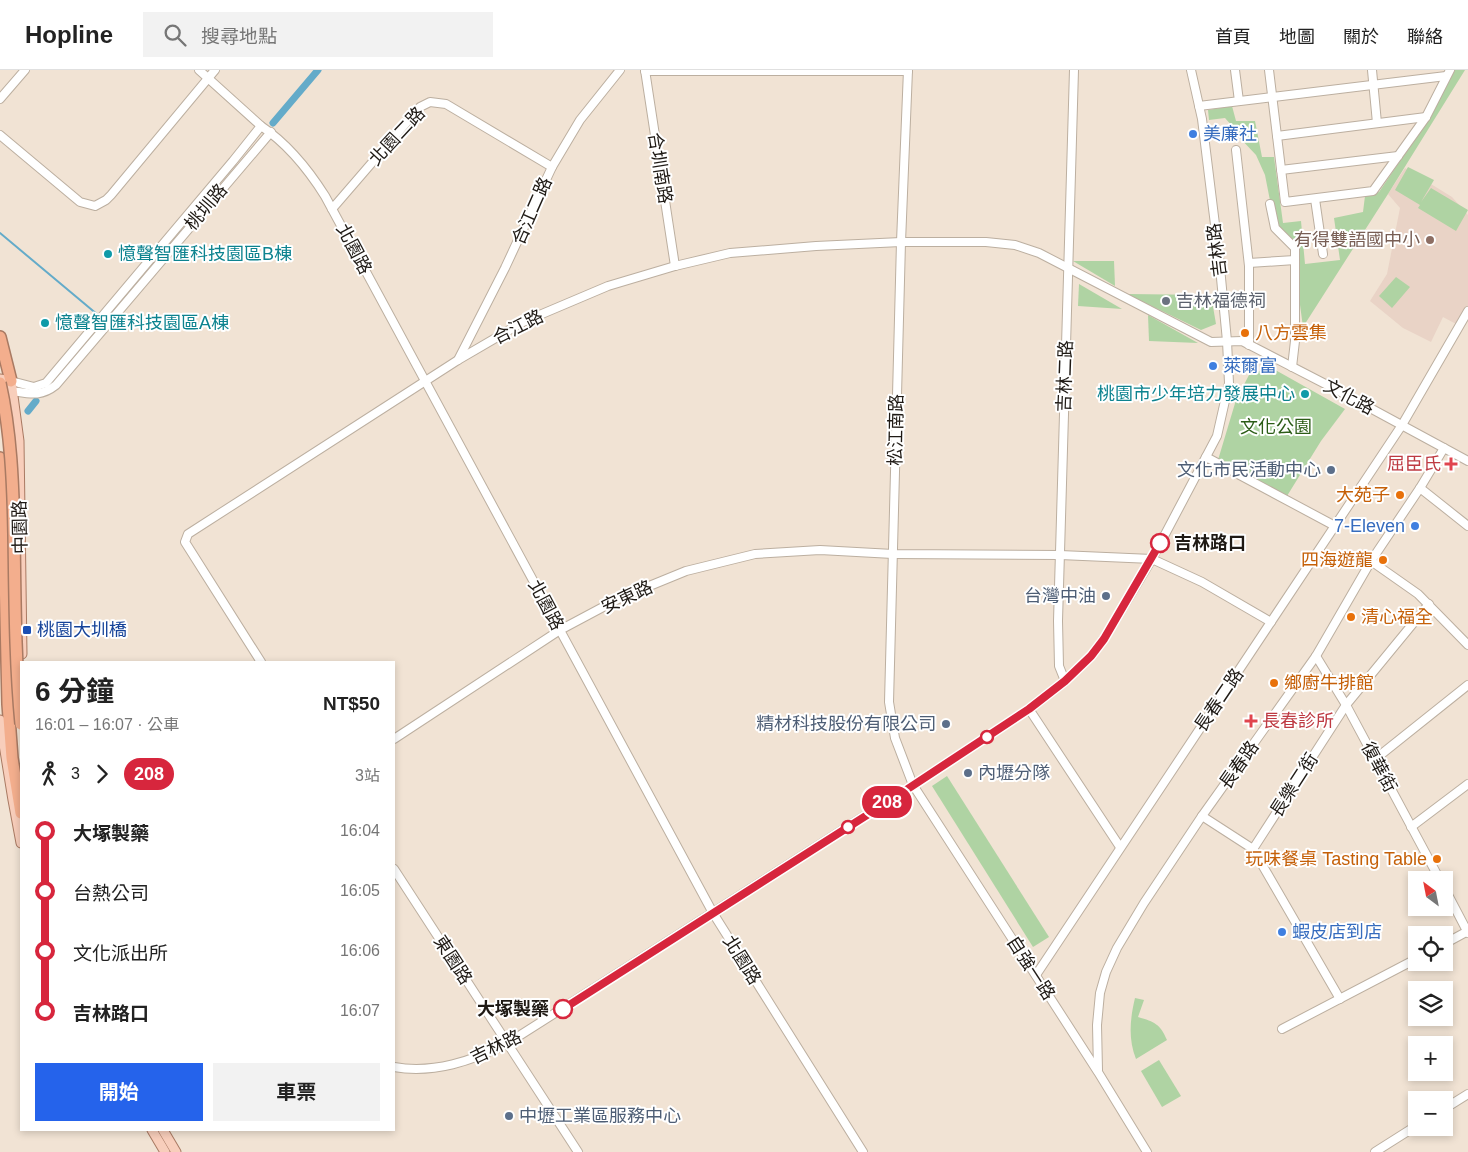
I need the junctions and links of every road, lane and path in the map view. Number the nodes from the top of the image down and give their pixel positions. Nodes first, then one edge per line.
1 (25, 70) edge
2 (200, 70) edge
3 (215, 70) edge
4 (620, 70) edge
5 (908, 70) edge
6 (1074, 70) edge
7 (1191, 70) edge
8 (1235, 70) edge
9 (1269, 70) edge
10 (1372, 70) edge
11 (645, 71) edge
12 (1448, 73) edge
13 (209, 78) junction
14 (1374, 85) junction
15 (1272, 97) junction
16 (0, 99) edge
17 (1239, 101) junction
18 (1198, 106) junction
19 (1426, 117) junction
20 (1377, 123) junction
21 (261, 126) junction
22 (271, 132) junction
23 (0, 135) edge
24 (1277, 136) junction
25 (1236, 150) dead end
26 (1398, 156) junction
27 (552, 167) junction
28 (1281, 170) junction
29 (1316, 198) junction
30 (1270, 204) dead end
31 (332, 209) junction
32 (901, 242) junction
33 (1323, 254) dead end
34 (1295, 260) junction
35 (1249, 264) junction
36 (675, 266) junction
37 (1069, 269) junction
38 (1468, 311) edge
39 (0, 337) edge
40 (1227, 341) junction
41 (1249, 345) junction
42 (458, 360) junction
43 (1292, 367) junction
44 (426, 381) junction
45 (6, 384) edge
46 (0, 390) edge
47 (0, 410) edge
48 (1402, 425) junction
49 (1444, 448) junction
50 (1206, 457) junction
51 (0, 458) edge
52 (1468, 461) edge
53 (1420, 488) junction
54 (20, 518) junction
55 (1335, 526) junction
56 (1468, 526) edge
57 (893, 554) junction
58 (1060, 555) junction
59 (1152, 559) junction
60 (1371, 561) junction
61 (1429, 604) junction
62 (1271, 622) junction
63 (560, 630) junction
64 (1468, 645) edge
65 (1316, 656) junction
66 (22, 661) edge
67 (260, 661) edge
68 (1065, 681) junction
69 (1468, 685) edge
70 (20, 703) edge
71 (1346, 705) junction
72 (1029, 709) junction
73 (0, 720) edge
74 (395, 738) edge
75 (1374, 760) junction
76 (1468, 784) edge
77 (913, 785) junction
78 (20, 807) edge
79 (1202, 816) junction
80 (1412, 827) junction
81 (20, 838) edge
82 (1120, 847) junction
83 (1253, 849) junction
84 (395, 871) edge
85 (1435, 871) edge
86 (1453, 904) edge
87 (713, 913) junction
88 (1468, 932) edge
89 (1453, 940) edge
90 (1408, 963) edge
91 (1036, 975) junction
92 (1340, 999) junction
93 (1282, 1029) dead end
94 (508, 1044) junction
95 (395, 1067) edge
96 (1098, 1072) junction
97 (1468, 1094) edge
98 (1453, 1103) edge
99 (153, 1131) edge
100 (164, 1131) edge
101 (1408, 1131) edge
102 (165, 1152) edge
103 (176, 1152) edge
104 (578, 1152) edge
105 (863, 1152) edge
106 (1147, 1152) edge
107 (1375, 1152) edge

1 - 16 street
2 - 13 street, 北園路
3 - 13 street
4 - 27 street, 合江二路
5 - 11 street
5 - 32 street, 松江南路
6 - 37 street, 吉林二路
7 - 18 street, 吉林路
8 - 17 street
9 - 15 street
10 - 14 street
11 - 36 street, 合圳南路
12 - 14 street
12 - 19 street
13 - 21 street, 北園路
13 - 23 street
14 - 15 street
14 - 20 street
15 - 17 street
15 - 24 street
17 - 18 street
18 - 40 street, 吉林路
19 - 20 street
19 - 26 street
20 - 24 street
21 - 22 street, 北園路
21 - 45 street, 桃圳路
22 - 31 street, 北園路
22 - 45 street, 桃圳路
24 - 28 street
25 - 35 street
26 - 28 street
26 - 29 street
27 - 31 street, 北園二路
27 - 42 street, 合江二路
28 - 29 street
29 - 33 street
30 - 34 street
31 - 44 street, 北園路
32 - 36 street, 合江路
32 - 37 street, 合江路
32 - 57 street, 松江南路
34 - 35 street
34 - 43 street
35 - 41 street
36 - 42 street, 合江路
37 - 40 street, 文化路
37 - 58 street, 吉林二路
38 - 48 street, 長春二路
39 - 45 highway
40 - 41 street, 文化路
40 - 50 street, 吉林路
41 - 43 street, 文化路
42 - 44 street, 合江路
43 - 48 street, 文化路
44 - 63 street, 北園路
44 - 67 street, 合江路
45 - 46 main road
45 - 54 main road, 中園路
45 - 70 highway, bridge
47 - 54 main road
48 - 49 street, 文化路
48 - 55 street, 長春二路
49 - 52 street, 文化路
49 - 53 street, 長春路
50 - 55 street
50 - 59 street, 吉林路
51 - 78 highway
53 - 56 street
53 - 60 street, 長春路
54 - 66 main road, 中園路
55 - 62 street, 長春二路
57 - 58 street, 安東路
57 - 63 street, 安東路
57 - 77 street, 松江南路
58 - 59 street, 安東路
58 - 68 street, 吉林二路
59 - 62 street
59 - 68 street, 吉林路
60 - 61 street
60 - 65 street, 長春路
61 - 64 street
61 - 71 street, 長樂二街
62 - 82 street, 長春二路
63 - 74 street, 安東路
63 - 87 street, 北園路
65 - 71 street, 復華街
65 - 79 street, 長春路
68 - 72 street, 吉林路
69 - 75 street
71 - 75 street, 復華街
71 - 83 street, 長樂二街
72 - 77 street, 吉林路
72 - 82 street
73 - 81 main road
75 - 80 street, 復華街
76 - 80 street
77 - 87 street, 吉林路
77 - 91 street, 自強一路
79 - 83 street
79 - 96 street, 長春路
80 - 85 street, 復華街
82 - 91 street, 長春二路
83 - 92 street
84 - 94 street, 東園路
86 - 88 street
87 - 94 street, 吉林路
87 - 105 street, 北園路
88 - 89 street
90 - 92 street
91 - 96 street, 自強一路
92 - 93 street
94 - 95 street, 吉林路
94 - 104 street, 東園路
96 - 106 street, 自強一路
97 - 98 street
99 - 102 main road
100 - 103 main road
101 - 107 street

